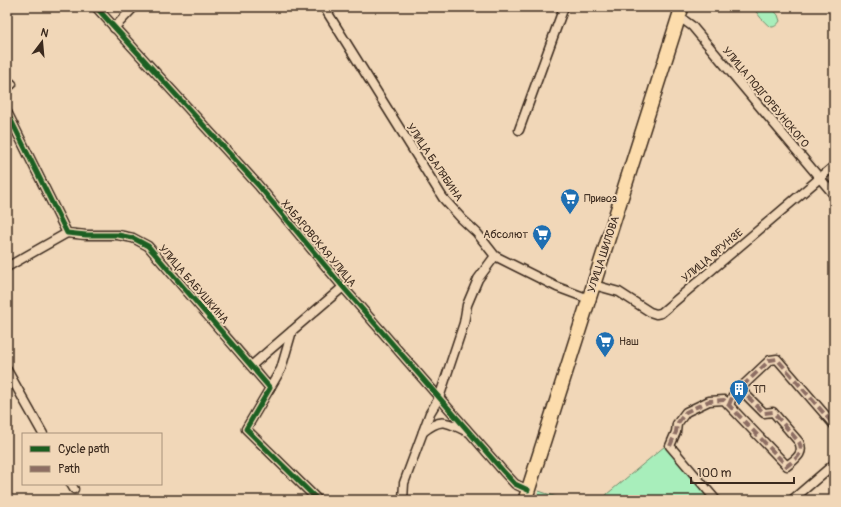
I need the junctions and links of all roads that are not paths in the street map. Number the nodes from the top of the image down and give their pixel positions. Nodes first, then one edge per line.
1 (96, 7) edge
2 (134, 7) edge
3 (324, 7) edge
4 (564, 7) edge
5 (680, 13) edge
6 (114, 28) junction
7 (7, 80) edge
8 (7, 88) edge
9 (7, 112) edge
10 (519, 130) dead end
11 (834, 166) edge
12 (820, 178) junction
13 (834, 195) edge
14 (67, 233) junction
15 (495, 256) junction
16 (7, 267) edge
17 (594, 285) junction
18 (343, 287) junction
19 (589, 299) junction
20 (292, 331) junction
21 (251, 366) junction
22 (7, 370) edge
23 (270, 388) junction
24 (739, 388) junction
25 (439, 398) junction
26 (729, 405) junction
27 (834, 425) edge
28 (42, 433) edge
29 (422, 433) junction
30 (470, 433) junction
31 (834, 464) edge
32 (526, 495) edge
33 (318, 500) edge
34 (403, 500) edge
35 (716, 500) edge
36 (792, 500) edge

1 - 6 street, ХАБАРОВСКАЯ УЛИЦА
2 - 6 street
3 - 15 street, УЛИЦА БАЛЯБИНА
4 - 10 street
5 - 12 street, УЛИЦА ПОДГОРБУНСКОГО
5 - 17 main road, УЛИЦА ШИЛОВА
6 - 18 street, ХАБАРОВСКАЯ УЛИЦА
7 - 8 street
9 - 14 street
11 - 12 street, УЛИЦА ФРУНЗЕ
12 - 13 street, УЛИЦА ПОДГОРБУНСКОГО
12 - 17 street, УЛИЦА ФРУНЗЕ
14 - 16 street
14 - 21 street, УЛИЦА БАБУШКИНА
15 - 19 street, УЛИЦА БАЛЯБИНА
15 - 25 street
17 - 19 main road, УЛИЦА ШИЛОВА
18 - 20 street
18 - 25 street, ХАБАРОВСКАЯ УЛИЦА
19 - 32 main road, УЛИЦА ШИЛОВА
20 - 21 street
20 - 23 street
21 - 23 street, УЛИЦА БАБУШКИНА
22 - 28 street
23 - 33 street
24 - 26 street
24 - 26 street
24 - 27 street
25 - 29 street
25 - 30 street, ХАБАРОВСКАЯ УЛИЦА
26 - 35 street
29 - 30 street
29 - 34 street
30 - 32 street, ХАБАРОВСКАЯ УЛИЦА
31 - 36 street

